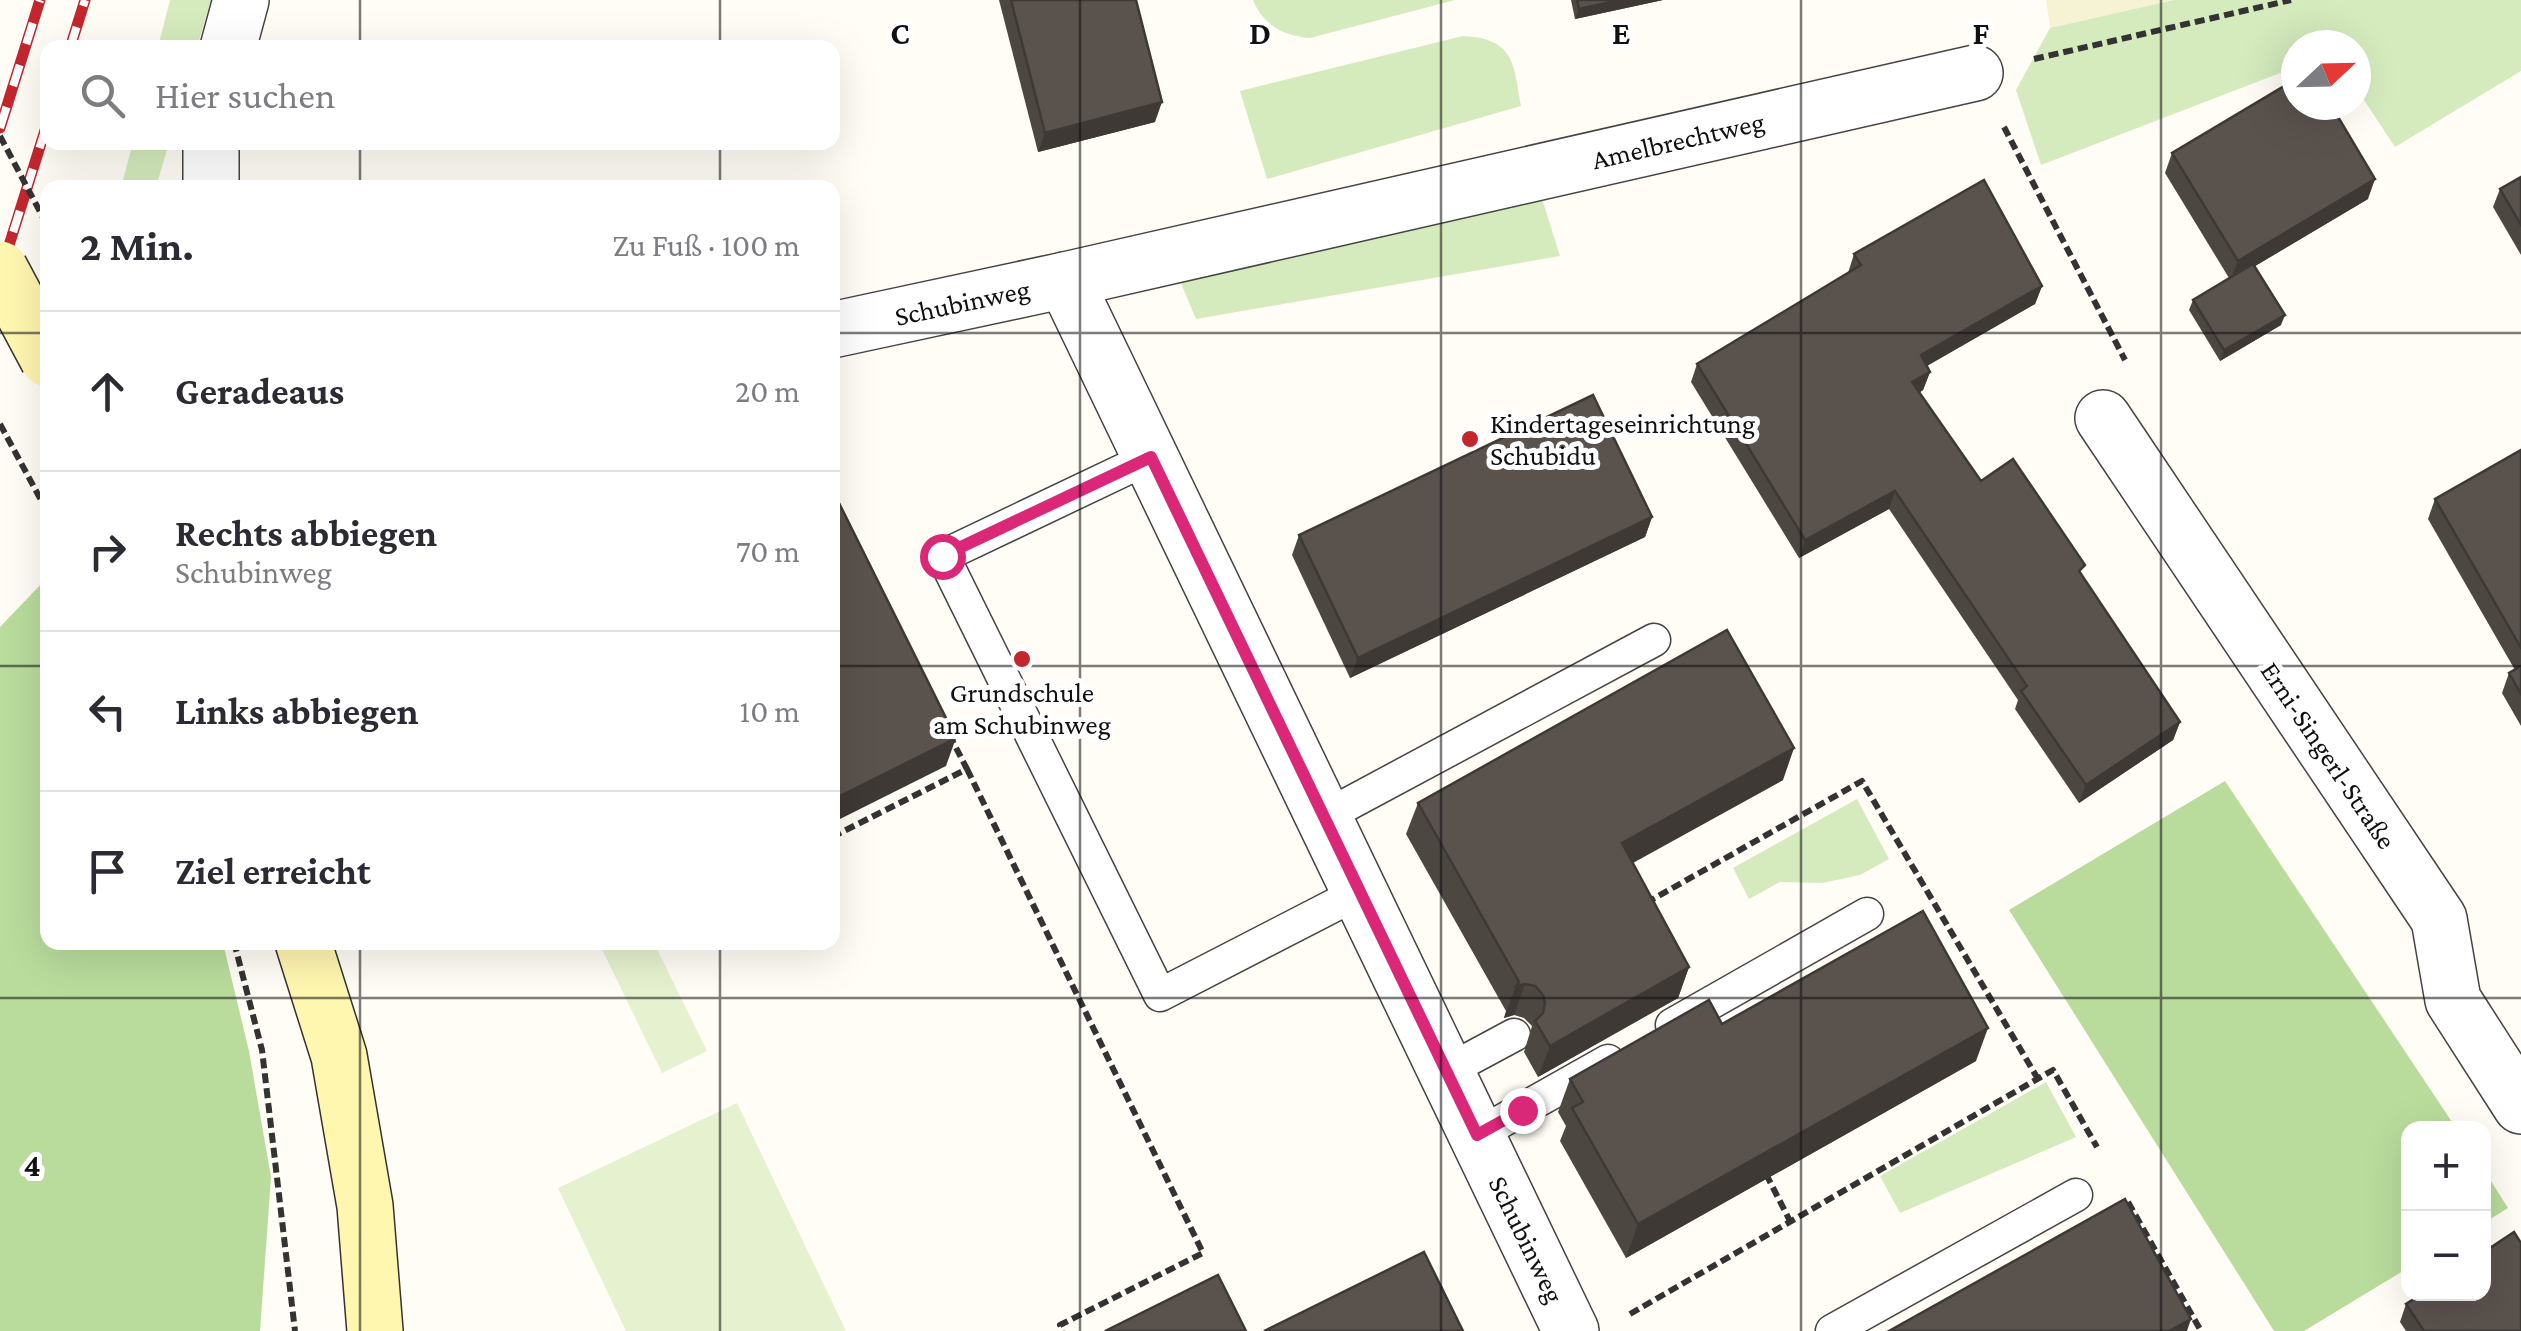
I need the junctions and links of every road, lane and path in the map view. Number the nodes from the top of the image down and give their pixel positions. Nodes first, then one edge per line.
1 (242, 0) edge
2 (2291, 0) edge
3 (230, 40) edge
4 (1975, 72) junction
5 (0, 136) edge
6 (211, 150) edge
7 (212, 180) edge
8 (40, 211) edge
9 (0, 269) edge
10 (1065, 280) junction
11 (840, 328) edge
12 (40, 343) edge
13 (2104, 418) joint
14 (0, 424) edge
15 (1151, 457) junction
16 (40, 498) edge
17 (1654, 640) dead end
18 (950, 734) edge
19 (967, 770) junction
20 (1324, 816) junction
21 (840, 833) edge
22 (1360, 892) junction
23 (1867, 914) dead end
24 (236, 950) edge
25 (306, 950) edge
26 (1514, 1035) edge
27 (1446, 1072) junction
28 (2521, 1106) edge
29 (1477, 1135) junction
30 (2102, 1157) dead end
31 (1760, 1164) edge
32 (2122, 1192) dead end
33 (2076, 1195) dead end
34 (1790, 1221) junction
35 (1596, 1325) edge
36 (295, 1331) edge
37 (375, 1331) edge
38 (1063, 1331) edge
39 (1832, 1331) edge
40 (2202, 1331) edge

1 - 3 street
2 - 4 path
4 - 10 street, Amelbrechtweg
4 - 13 path
5 - 8 path, bridge
6 - 7 street
9 - 12 main road, bridge
10 - 11 street, Schubinweg
10 - 15 street, Schubinweg
13 - 28 street, Erni-Singerl-Straße
14 - 16 path
15 - 20 street, Schubinweg
15 - 22 lane
17 - 20 lane
18 - 19 path
19 - 21 path
19 - 38 path
20 - 22 street, Schubinweg
22 - 27 street, Schubinweg
23 - 29 lane
24 - 36 path
25 - 37 main road
26 - 27 lane
27 - 29 street, Schubinweg
29 - 35 street, Schubinweg
30 - 34 path
31 - 34 path
32 - 40 path
33 - 39 lane
34 - 35 path

